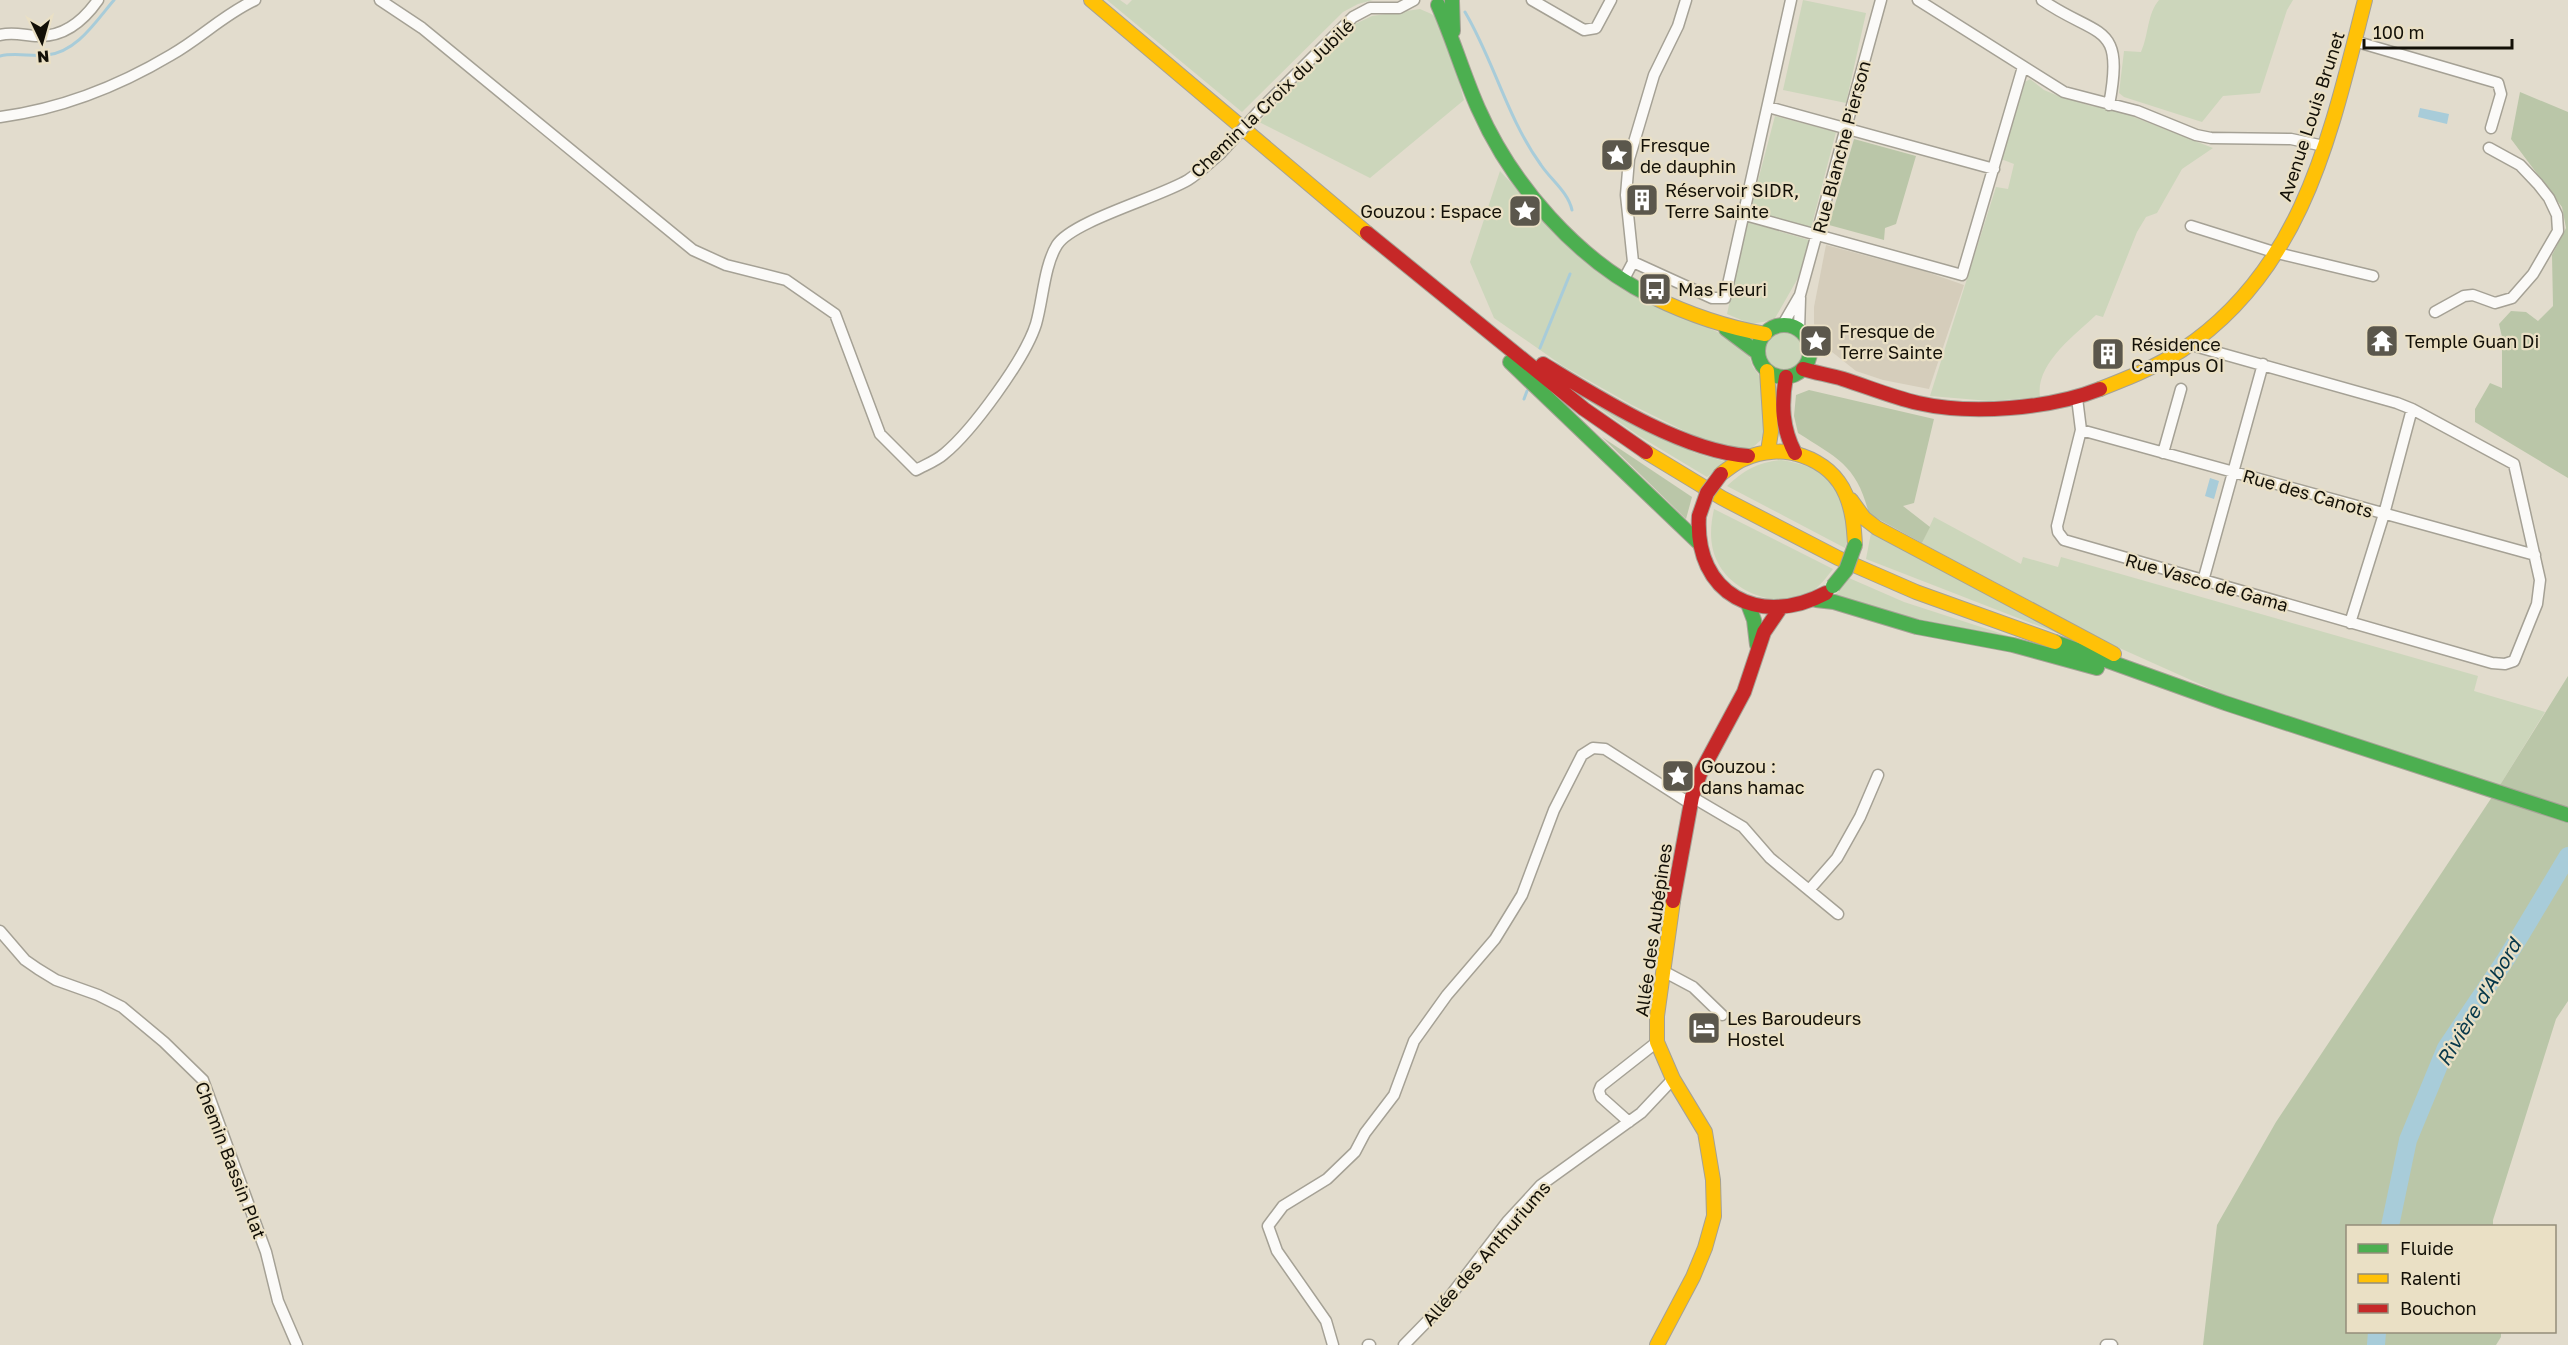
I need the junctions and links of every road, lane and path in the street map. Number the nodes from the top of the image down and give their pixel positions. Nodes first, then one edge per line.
1 (98, 0) edge
2 (255, 0) edge
3 (380, 0) edge
4 (1091, 0) edge
5 (1414, 0) edge
6 (1533, 0) edge
7 (1611, 0) edge
8 (1686, 0) edge
9 (1791, 0) edge
10 (1881, 0) edge
11 (1918, 0) edge
12 (2042, 0) edge
13 (2365, 0) edge
14 (1453, 1) edge
15 (1431, 2) edge
16 (0, 35) edge
17 (1453, 37) junction
18 (2354, 41) junction
19 (2023, 67) junction
20 (2109, 105) junction
21 (1768, 107) junction
22 (0, 117) edge
23 (1846, 128) junction
24 (2491, 128) dead end
25 (2324, 146) junction
26 (2489, 148) dead end
27 (1994, 169) junction
28 (1745, 214) junction
29 (2190, 226) dead end
30 (1817, 235) junction
31 (2277, 253) junction
32 (1633, 262) junction
33 (2373, 276) dead end
34 (1624, 279) junction
35 (1436, 291) junction
36 (1800, 295) junction
37 (2435, 312) dead end
38 (1721, 326) junction
39 (1782, 326) junction
40 (1486, 329) junction
41 (1799, 330) junction
42 (1765, 334) junction
43 (2191, 345) junction
44 (1758, 353) junction
45 (1810, 353) junction
46 (2263, 364) junction
47 (1803, 369) junction
48 (1767, 371) junction
49 (1786, 377) junction
50 (1845, 379) junction
51 (2181, 389) dead end
52 (2077, 398) junction
53 (2412, 409) junction
54 (2081, 430) junction
55 (1768, 451) junction
56 (1795, 453) junction
57 (2163, 453) junction
58 (1748, 456) junction
59 (2233, 472) junction
60 (1851, 500) junction
61 (2384, 514) junction
62 (1698, 542) junction
63 (2535, 555) junction
64 (2203, 581) junction
65 (1816, 600) junction
66 (1748, 604) junction
67 (1779, 610) junction
68 (2350, 622) junction
69 (1757, 654) junction
70 (2225, 703) junction
71 (1878, 775) dead end
72 (1691, 801) junction
73 (2568, 815) edge
74 (1809, 890) junction
75 (1838, 914) dead end
76 (0, 931) edge
77 (1663, 971) junction
78 (1722, 1015) dead end
79 (1657, 1042) junction
80 (1672, 1079) junction
81 (1629, 1122) junction
82 (297, 1345) edge
83 (1333, 1345) edge
84 (1404, 1345) edge
85 (1656, 1345) edge
86 (2106, 1345) edge
87 (2112, 1345) edge

1 - 16 street
2 - 22 street
3 - 5 street, Chemin la Croix du Jubilé, bridge
4 - 35 main road
6 - 7 street
8 - 32 street
9 - 21 street
10 - 23 street, Rue Blanche Pierson
11 - 19 street
12 - 20 street
13 - 18 main road, Avenue Louis Brunet
14 - 15 main road
14 - 17 main road
15 - 17 main road
17 - 34 main road
18 - 24 street
18 - 25 main road, Avenue Louis Brunet
19 - 20 street
19 - 27 street
20 - 25 street
21 - 23 street
21 - 28 street
23 - 27 street
23 - 30 street, Rue Blanche Pierson
25 - 31 main road, Avenue Louis Brunet
26 - 37 street
27 - 30 street
28 - 30 street
28 - 32 street
29 - 31 street
30 - 36 street, Rue Blanche Pierson
31 - 33 street
31 - 43 main road, Avenue Louis Brunet
32 - 34 street
34 - 38 main road
35 - 40 main road
35 - 62 main road
36 - 39 street, Rue Blanche Pierson
36 - 41 street, Rue Blanche Pierson
38 - 42 main road
38 - 44 main road
39 - 41 main road
39 - 42 main road
40 - 58 main road
40 - 70 main road
41 - 45 main road
42 - 44 main road
43 - 46 street
43 - 52 main road, Avenue Louis Brunet
44 - 48 main road
45 - 47 main road
45 - 50 main road, Avenue Louis Brunet
46 - 53 street
46 - 59 street
47 - 49 main road
47 - 50 main road, Avenue Louis Brunet
48 - 49 main road
48 - 55 main road
49 - 56 main road
50 - 52 main road, Avenue Louis Brunet
51 - 57 street
52 - 54 street, Rue Vasco de Gama
53 - 61 street
53 - 63 street
54 - 57 street, Rue des Canots
54 - 64 street, Rue Vasco de Gama
55 - 56 main road
55 - 58 main road
56 - 60 main road
57 - 59 street, Rue des Canots
58 - 62 main road, bridge
59 - 61 street, Rue des Canots
59 - 64 street
60 - 65 main road, bridge
60 - 70 main road
61 - 63 street, Rue des Canots
61 - 68 street
62 - 66 main road
63 - 68 street, Rue Vasco de Gama
64 - 68 street, Rue Vasco de Gama
65 - 67 main road
65 - 70 main road
66 - 67 main road
66 - 69 main road, Allée des Aubépines
67 - 69 main road, Allée des Aubépines
69 - 72 main road, Allée des Aubépines
70 - 73 main road
71 - 74 street
72 - 74 street
72 - 77 main road, Allée des Aubépines
72 - 83 street
74 - 75 street
76 - 82 street, Chemin Bassin Plat
77 - 78 street
77 - 79 main road, Allée des Aubépines
79 - 80 main road, Allée des Aubépines
79 - 81 street
80 - 81 street, Allée des Anthuriums
80 - 85 main road, Allée des Aubépines
81 - 84 street, Allée des Anthuriums
86 - 87 street

